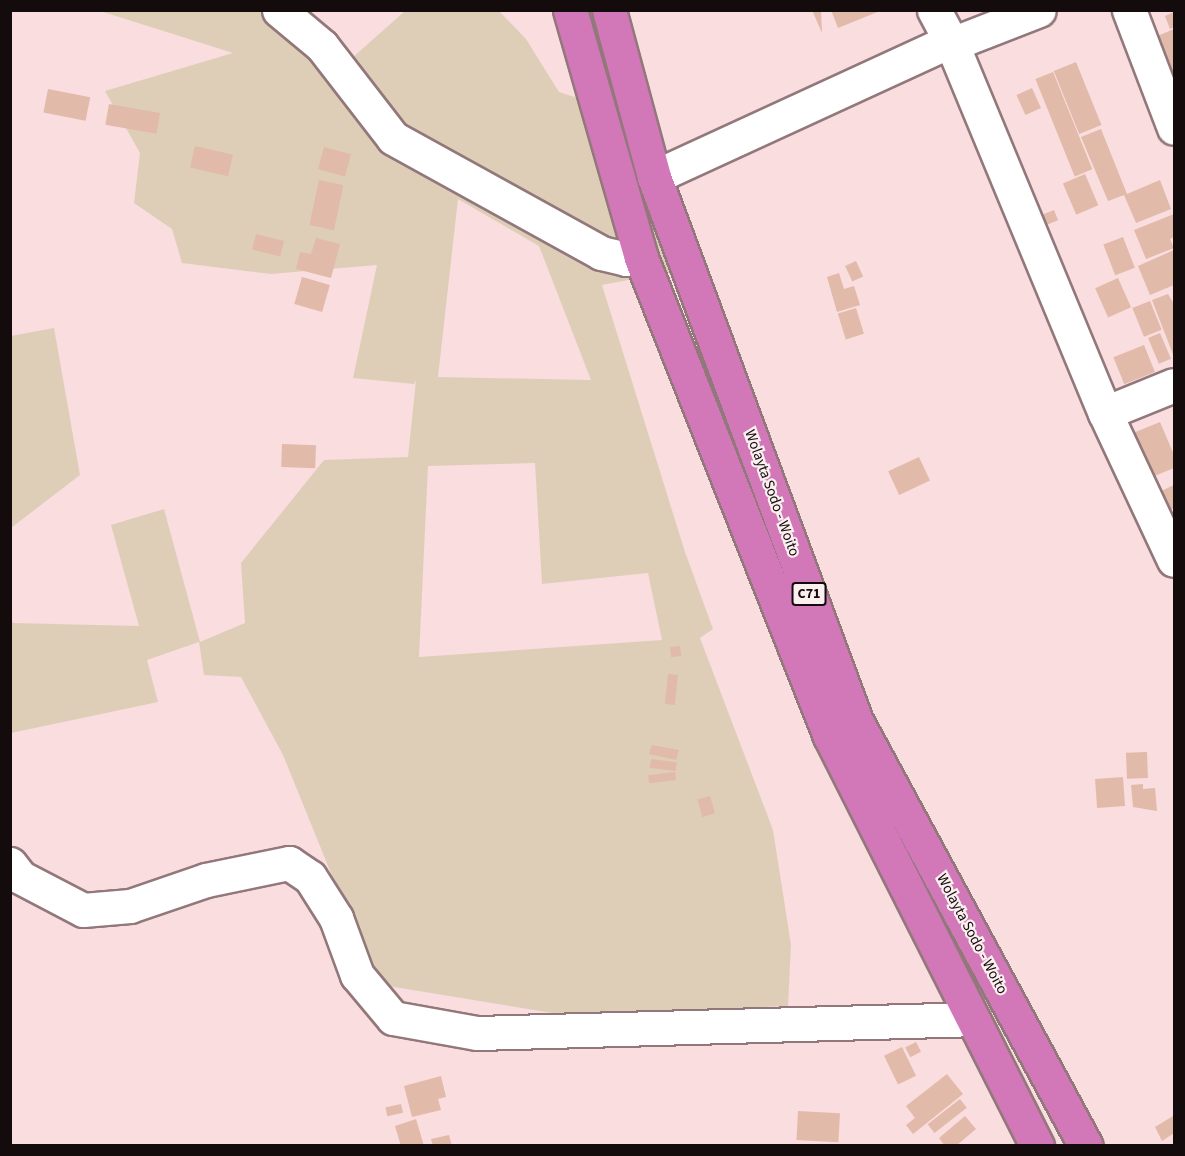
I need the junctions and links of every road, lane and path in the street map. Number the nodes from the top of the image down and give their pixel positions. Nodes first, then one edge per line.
1 (279, 10) edge
2 (570, 10) edge
3 (609, 10) edge
4 (934, 10) edge
5 (1039, 10) edge
6 (1129, 10) edge
7 (952, 44) junction
8 (1174, 128) edge
9 (654, 177) junction
10 (640, 258) junction
11 (1174, 385) edge
12 (1105, 413) junction
13 (1174, 560) edge
14 (10, 864) edge
15 (971, 1018) junction
16 (1037, 1146) edge
17 (1086, 1146) edge

1 - 10 street
2 - 10 highway, C71
3 - 9 highway, Wolayta Sodo - Woito / C71
4 - 7 street
5 - 7 street
6 - 8 street
7 - 9 street
7 - 12 street
9 - 17 highway, Wolayta Sodo - Woito / C71
10 - 15 highway, C71
11 - 12 street
12 - 13 street
14 - 15 street
15 - 16 highway, C71

